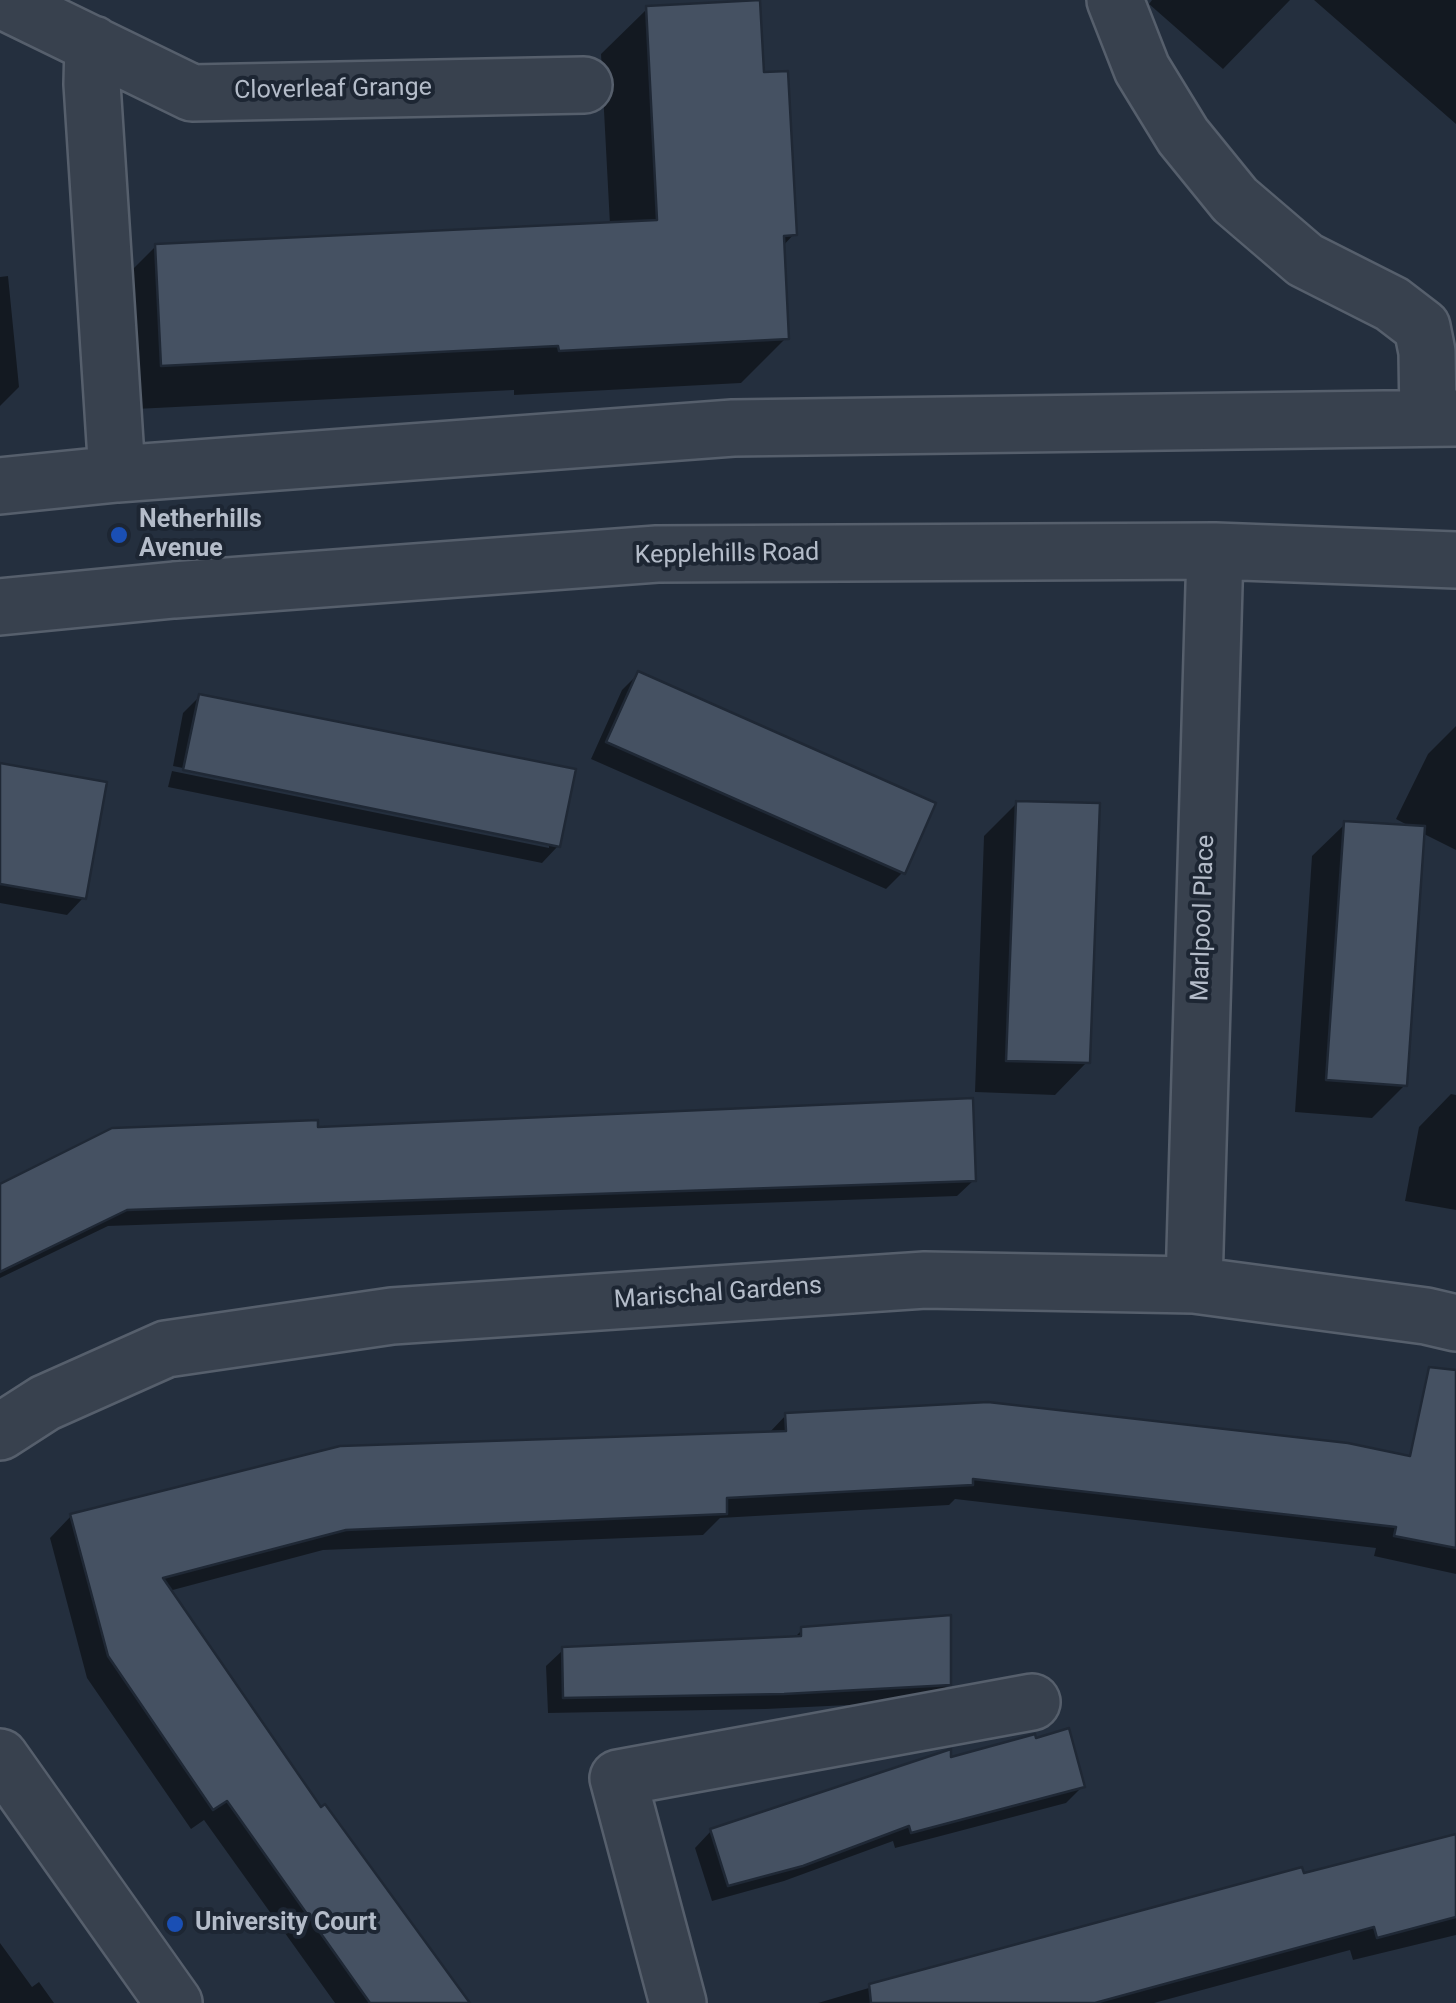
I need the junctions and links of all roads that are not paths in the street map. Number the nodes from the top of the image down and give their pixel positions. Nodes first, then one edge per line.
1 (0, 0) edge
2 (1115, 0) edge
3 (93, 44) junction
4 (584, 85) dead end
5 (1442, 418) edge
6 (116, 474) junction
7 (0, 486) edge
8 (1215, 551) junction
9 (1456, 560) edge
10 (0, 608) edge
11 (1194, 1285) junction
12 (1456, 1323) edge
13 (0, 1432) edge
14 (1032, 1702) dead end
15 (0, 1758) edge
16 (174, 2003) edge
17 (678, 2003) edge

1 - 3 street, Cloverleaf Grange
2 - 5 street
3 - 4 street, Cloverleaf Grange
3 - 6 street
5 - 6 street
6 - 7 street
8 - 9 street, Kepplehills Road
8 - 10 street, Kepplehills Road
8 - 11 street, Marlpool Place
11 - 12 street, Marischal Gardens
11 - 13 street, Marischal Gardens
14 - 17 street
15 - 16 street

